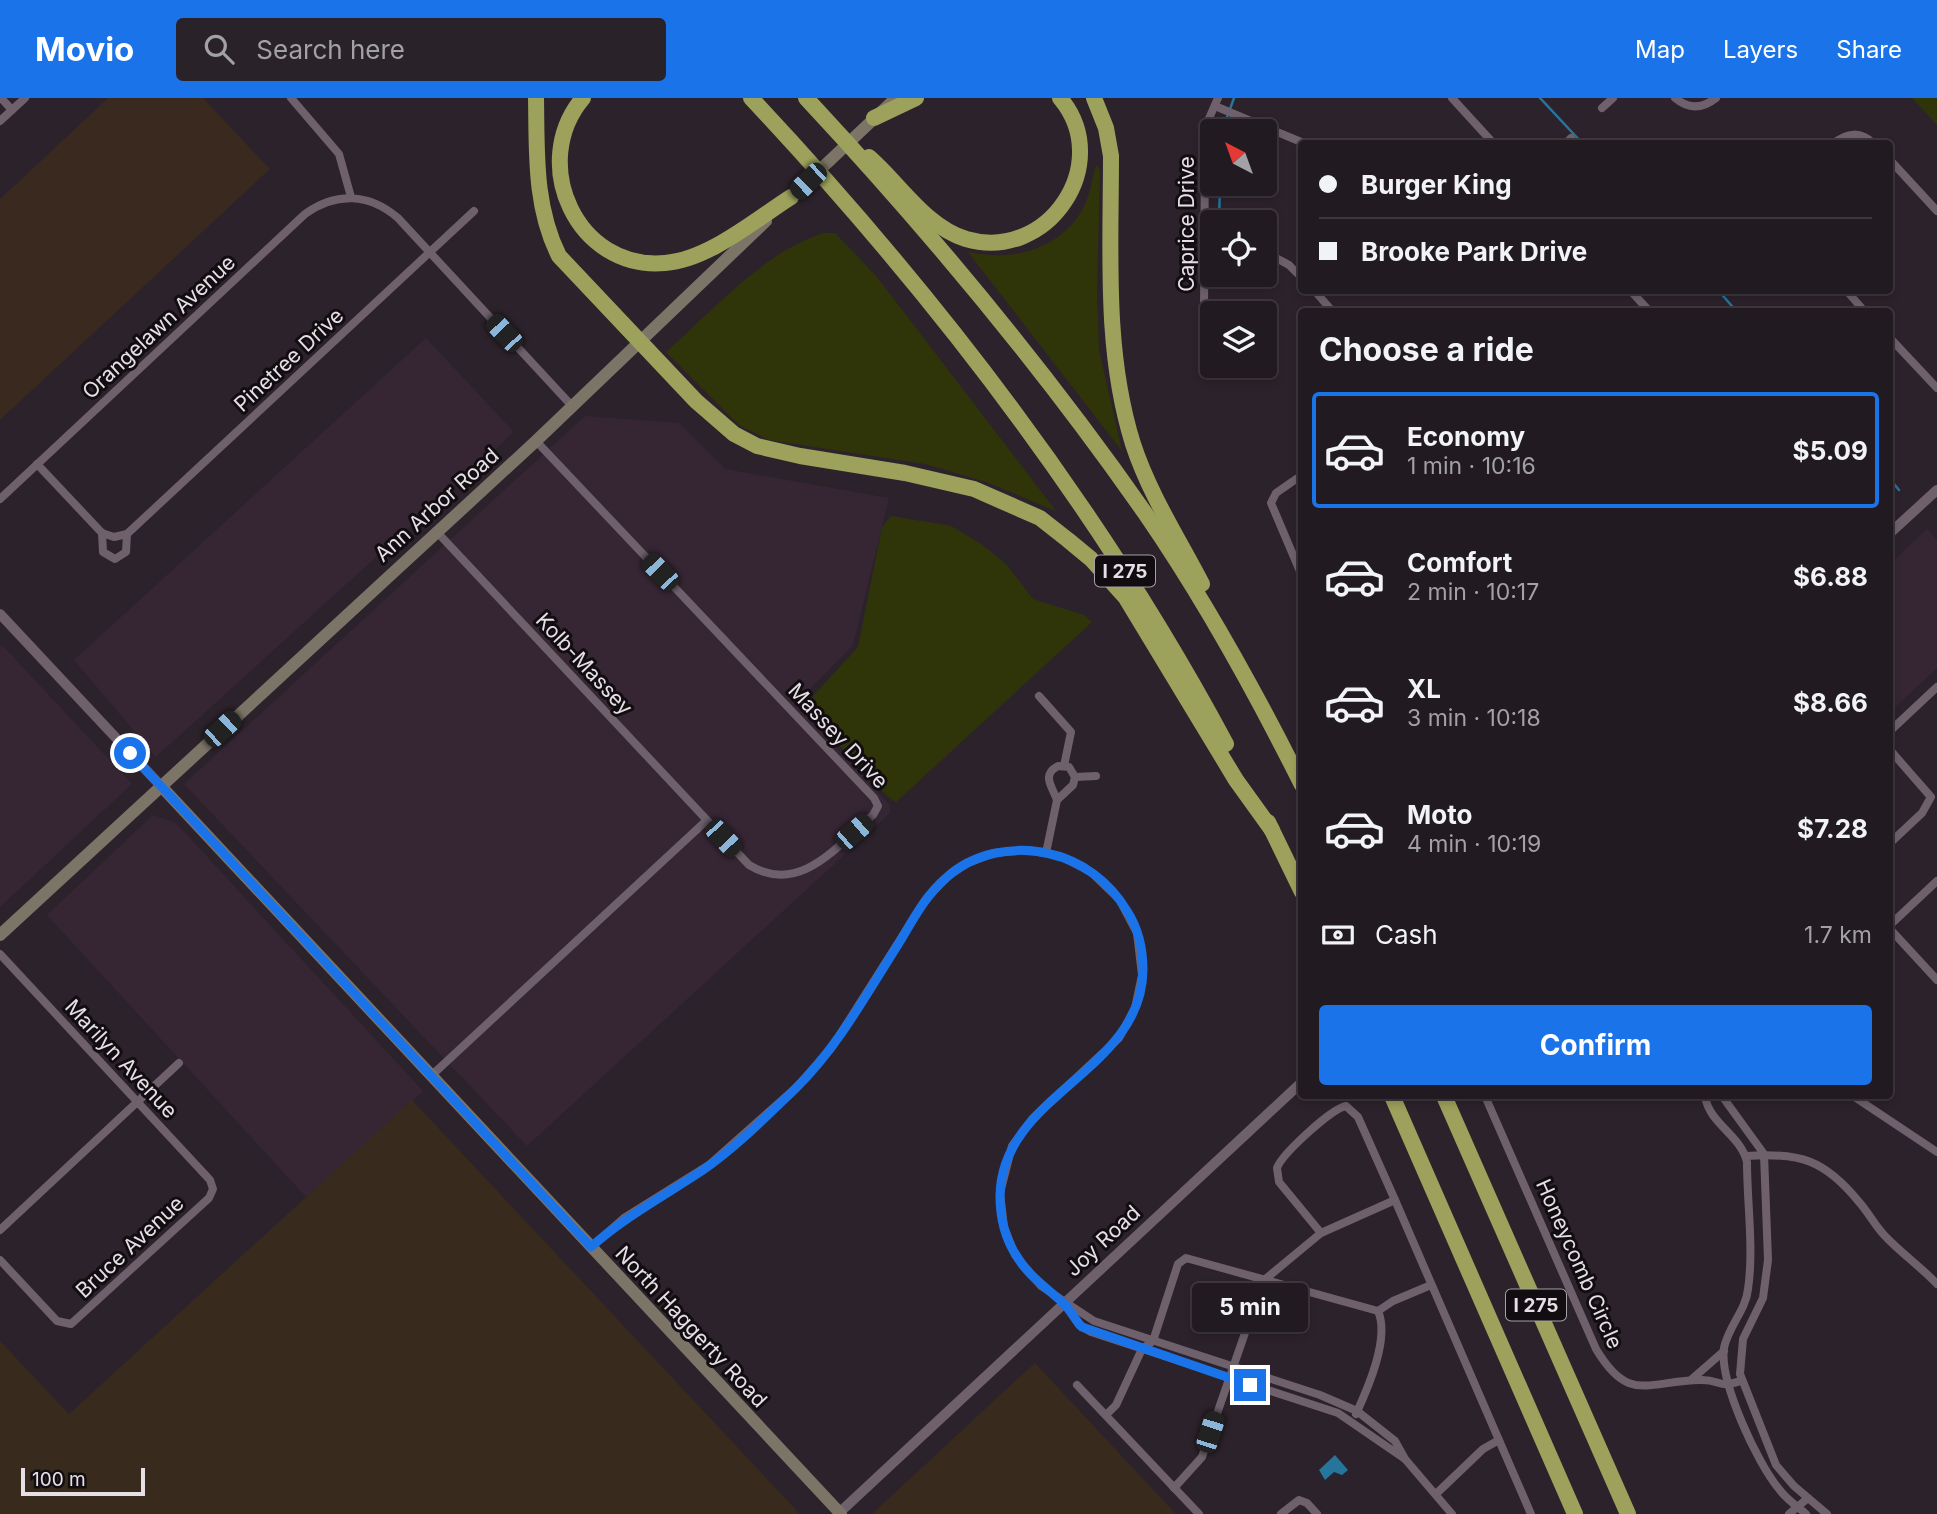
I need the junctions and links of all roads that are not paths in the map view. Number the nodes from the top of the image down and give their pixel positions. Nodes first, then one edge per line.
1 (1, 98) edge
2 (24, 98) edge
3 (291, 98) edge
4 (536, 98) edge
5 (583, 98) edge
6 (896, 98) edge
7 (916, 98) edge
8 (1060, 98) edge
9 (1094, 98) edge
10 (1452, 98) edge
11 (1613, 98) edge
12 (1675, 98) edge
13 (1716, 98) edge
14 (752, 100) edge
15 (810, 102) edge
16 (1216, 102) edge
17 (1602, 108) dead end
18 (12, 110) junction
19 (874, 118) junction
20 (0, 121) edge
21 (1298, 140) edge
22 (1490, 140) edge
23 (1841, 140) edge
24 (1870, 140) edge
25 (1893, 163) edge
26 (351, 197) junction
27 (791, 197) junction
28 (1209, 210) edge
29 (474, 211) dead end
30 (1937, 211) edge
31 (430, 252) junction
32 (1277, 258) edge
33 (1298, 274) edge
34 (1317, 294) edge
35 (1633, 294) edge
36 (1850, 294) edge
37 (1330, 308) edge
38 (1645, 308) edge
39 (1862, 308) edge
40 (1893, 341) edge
41 (639, 342) junction
42 (1935, 382) edge
43 (572, 406) junction
44 (536, 441) junction
45 (37, 464) junction
46 (1298, 478) edge
47 (1934, 497) edge
48 (0, 499) edge
49 (436, 531) junction
50 (1893, 531) edge
51 (102, 533) junction
52 (127, 534) junction
53 (1298, 567) edge
54 (0, 614) edge
55 (1244, 678) junction
56 (1937, 687) edge
57 (1038, 696) dead end
58 (1893, 728) edge
59 (1893, 753) edge
60 (1064, 765) junction
61 (1096, 775) dead end
62 (1075, 778) junction
63 (1298, 778) edge
64 (161, 786) junction
65 (1057, 800) junction
66 (706, 821) junction
67 (1272, 830) junction
68 (1893, 840) edge
69 (1046, 853) junction
70 (1937, 881) edge
71 (1298, 884) edge
72 (1893, 924) edge
73 (1893, 930) edge
74 (0, 935) edge
75 (0, 954) edge
76 (1937, 980) edge
77 (179, 1063) dead end
78 (432, 1075) junction
79 (1298, 1086) edge
80 (1393, 1099) edge
81 (1445, 1099) edge
82 (1486, 1099) edge
83 (1706, 1099) edge
84 (1724, 1099) edge
85 (1858, 1099) edge
86 (137, 1103) junction
87 (1730, 1111) junction
88 (1718, 1121) junction
89 (1937, 1152) edge
90 (1764, 1154) junction
91 (1746, 1156) junction
92 (213, 1189) joint
93 (1395, 1200) junction
94 (0, 1230) edge
95 (1321, 1233) junction
96 (591, 1247) junction
97 (0, 1260) edge
98 (1263, 1281) junction
99 (1431, 1284) junction
100 (1937, 1284) edge
101 (1743, 1303) junction
102 (1065, 1304) junction
103 (1758, 1310) junction
104 (1378, 1311) junction
105 (1153, 1341) junction
106 (1142, 1349) junction
107 (1724, 1351) junction
108 (1232, 1368) junction
109 (1228, 1378) junction
110 (1742, 1380) junction
111 (1686, 1382) junction
112 (1077, 1385) dead end
113 (1727, 1386) junction
114 (1328, 1398) junction
115 (1324, 1408) junction
116 (1357, 1411) junction
117 (1106, 1415) junction
118 (1353, 1420) junction
119 (1499, 1440) junction
120 (1772, 1457) junction
121 (1405, 1459) junction
122 (1760, 1461) junction
123 (1174, 1488) junction
124 (1437, 1493) junction
125 (1808, 1498) junction
126 (1797, 1506) junction
127 (840, 1513) edge
128 (1199, 1514) edge
129 (1281, 1514) edge
130 (1317, 1514) edge
131 (1452, 1514) edge
132 (1531, 1514) edge
133 (1575, 1514) edge
134 (1628, 1514) edge
135 (1789, 1514) edge
136 (1806, 1514) edge
137 (1827, 1514) edge

1 - 18 street
2 - 18 street
3 - 26 street
4 - 41 highway
5 - 27 highway
6 - 19 main road, Ann Arbor Road
7 - 19 highway
8 - 15 highway
9 - 55 highway
10 - 22 street
11 - 17 street
12 - 13 street
14 - 67 highway, I 275
15 - 55 highway, I 275
16 - 21 street
16 - 28 street, Caprice Drive
18 - 20 street
19 - 27 main road, Ann Arbor Road
23 - 24 street
25 - 30 street
26 - 31 street
26 - 45 street, Orangelawn Avenue
27 - 41 main road, Ann Arbor Road
29 - 31 street, Pinetree Drive
31 - 43 street
31 - 52 street, Pinetree Drive
32 - 33 street
34 - 37 street
35 - 38 street
36 - 39 street
40 - 42 street
41 - 43 main road, Ann Arbor Road
41 - 67 highway
43 - 44 main road, Ann Arbor Road
44 - 49 main road, Ann Arbor Road
44 - 66 street, Massey Drive
45 - 48 street, Orangelawn Avenue
45 - 51 street
46 - 53 street
47 - 50 street
49 - 64 main road, Ann Arbor Road
49 - 66 street, Kolb-Massey
51 - 52 street, Pinetree Drive
51 - 52 street, Pinetree Drive
54 - 64 street, North Haggerty Road
55 - 63 highway, I 275
56 - 58 street
57 - 60 street
59 - 68 street
60 - 62 street
60 - 65 street
61 - 62 street
62 - 65 street
64 - 74 main road, Ann Arbor Road
64 - 78 main road, North Haggerty Road
65 - 69 street
66 - 78 street
67 - 71 highway, I 275
69 - 96 street
69 - 102 street
70 - 72 street
73 - 76 street
75 - 86 street, Marilyn Avenue
77 - 86 street
78 - 96 main road, North Haggerty Road
79 - 102 street, Joy Road
80 - 133 highway, I 275
81 - 134 highway, I 275
82 - 111 street, Honeycomb Circle
83 - 88 street
84 - 87 street
85 - 89 street
86 - 92 street, Marilyn Avenue
86 - 94 street
87 - 88 street
87 - 90 street
88 - 91 street
90 - 91 street
90 - 100 street
90 - 103 street
91 - 101 street
92 - 97 street, Bruce Avenue
93 - 95 street
93 - 95 street
93 - 99 street
95 - 98 street
96 - 127 main road, North Haggerty Road
98 - 104 street
98 - 105 street
98 - 108 street
99 - 104 street
99 - 119 street
101 - 103 street
101 - 107 street
102 - 105 street
102 - 106 street
102 - 127 street, Joy Road
103 - 110 street
104 - 116 street
105 - 106 street
105 - 108 street
106 - 109 street
106 - 117 street
107 - 111 street
107 - 113 street
108 - 109 street
108 - 114 street
109 - 115 street
109 - 123 street
110 - 113 street, Honeycomb Circle
110 - 120 street
111 - 113 street, Honeycomb Circle
112 - 117 street
113 - 122 street
114 - 115 street
114 - 116 street
115 - 118 street
116 - 118 street
116 - 121 street
117 - 123 street
118 - 121 street
119 - 124 street
119 - 132 street
120 - 122 street
120 - 125 street
121 - 124 street
122 - 126 street
123 - 128 street
124 - 131 street
125 - 126 street
125 - 137 street
126 - 135 street
126 - 136 street
129 - 130 street

